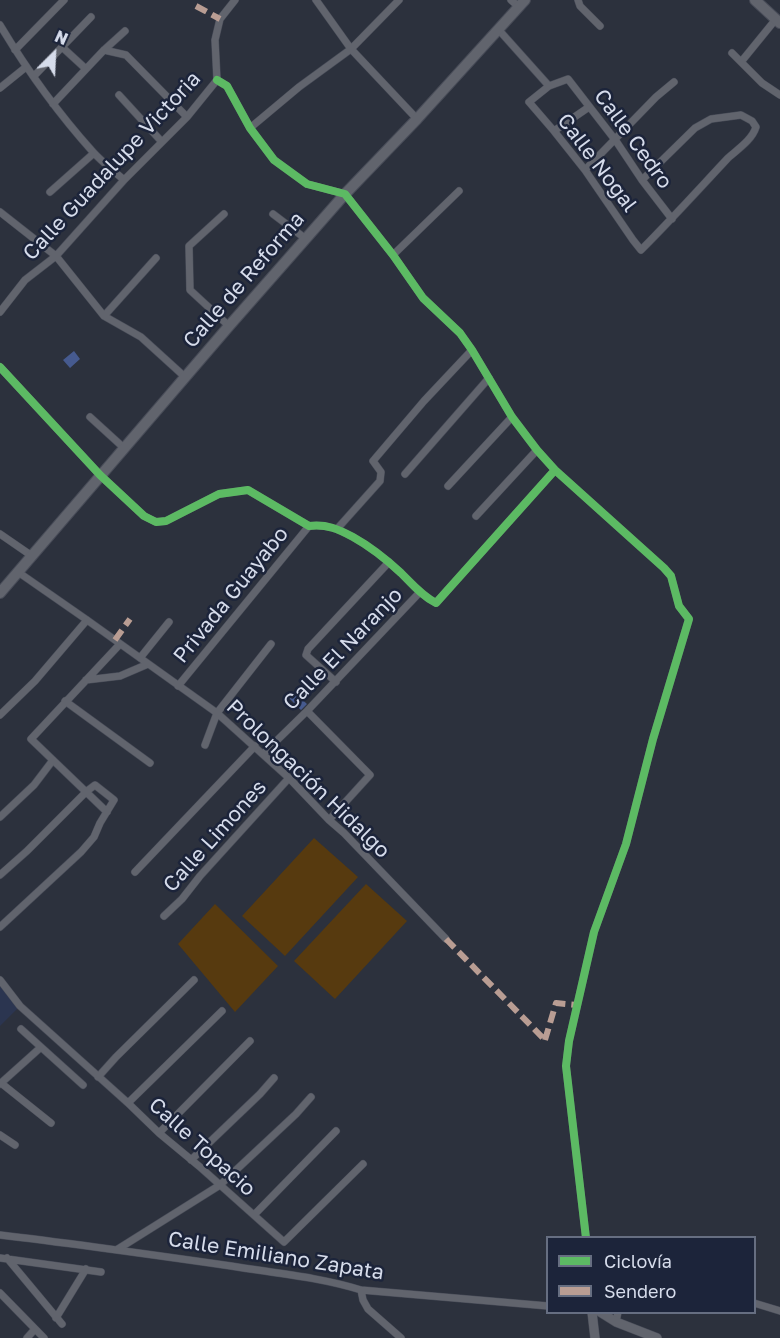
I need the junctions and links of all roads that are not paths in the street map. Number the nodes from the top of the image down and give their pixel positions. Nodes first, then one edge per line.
1 (64, 0) edge
2 (235, 0) edge
3 (316, 0) edge
4 (399, 0) edge
5 (578, 0) edge
6 (755, 0) edge
7 (518, 2) edge
8 (91, 17) dead end
9 (778, 21) edge
10 (0, 25) edge
11 (600, 26) dead end
12 (498, 29) junction
13 (124, 31) dead end
14 (62, 47) junction
15 (351, 49) junction
16 (15, 50) junction
17 (104, 50) junction
18 (732, 53) dead end
19 (741, 62) junction
20 (26, 67) junction
21 (86, 69) junction
22 (34, 76) junction
23 (217, 80) junction
24 (674, 82) dead end
25 (549, 86) junction
26 (0, 88) edge
27 (119, 95) dead end
28 (780, 96) edge
29 (53, 104) junction
30 (589, 107) junction
31 (187, 117) junction
32 (417, 119) junction
33 (250, 128) junction
34 (554, 131) junction
35 (616, 141) junction
36 (162, 142) junction
37 (94, 153) junction
38 (585, 170) junction
39 (124, 180) junction
40 (642, 180) junction
41 (459, 191) dead end
42 (50, 192) dead end
43 (345, 194) junction
44 (0, 212) edge
45 (224, 214) dead end
46 (273, 214) dead end
47 (672, 219) junction
48 (306, 239) junction
49 (393, 255) junction
50 (56, 256) junction
51 (156, 258) dead end
52 (0, 312) edge
53 (104, 316) junction
54 (229, 326) junction
55 (472, 350) junction
56 (0, 367) edge
57 (185, 377) junction
58 (489, 378) junction
59 (90, 417) dead end
60 (512, 417) junction
61 (124, 448) junction
62 (537, 450) junction
63 (555, 470) junction
64 (405, 474) dead end
65 (100, 475) junction
66 (448, 486) dead end
67 (476, 516) dead end
68 (309, 526) junction
69 (337, 528) junction
70 (0, 534) edge
71 (32, 556) junction
72 (389, 562) junction
73 (18, 573) junction
74 (420, 592) junction
75 (0, 593) edge
76 (87, 620) junction
77 (168, 622) dead end
78 (120, 644) junction
79 (271, 644) dead end
80 (140, 658) junction
81 (148, 664) junction
82 (86, 680) junction
83 (336, 682) junction
84 (178, 686) junction
85 (65, 701) junction
86 (307, 711) junction
87 (217, 713) junction
88 (0, 716) edge
89 (205, 744) dead end
90 (255, 746) junction
91 (263, 754) junction
92 (53, 760) junction
93 (150, 763) dead end
94 (289, 777) junction
95 (87, 791) junction
96 (107, 812) junction
97 (0, 817) edge
98 (329, 820) junction
99 (135, 872) dead end
100 (0, 875) edge
101 (164, 916) dead end
102 (0, 927) edge
103 (446, 939) dead end
104 (0, 980) edge
105 (194, 980) dead end
106 (222, 1011) dead end
107 (21, 1029) dead end
108 (250, 1041) dead end
109 (40, 1048) junction
110 (98, 1077) junction
111 (274, 1078) dead end
112 (0, 1084) edge
113 (83, 1085) dead end
114 (311, 1096) dead end
115 (128, 1103) junction
116 (51, 1123) dead end
117 (336, 1131) dead end
118 (159, 1133) junction
119 (0, 1135) edge
120 (15, 1145) dead end
121 (191, 1160) junction
122 (363, 1164) dead end
123 (220, 1185) junction
124 (254, 1215) junction
125 (0, 1235) edge
126 (586, 1236) edge
127 (118, 1249) junction
128 (3, 1258) edge
129 (86, 1269) junction
130 (100, 1272) dead end
131 (361, 1290) junction
132 (0, 1293) edge
133 (756, 1304) edge
134 (546, 1306) edge
135 (780, 1311) edge
136 (592, 1314) edge
137 (617, 1317) edge
138 (56, 1318) junction
139 (62, 1324) dead end
140 (35, 1329) junction
141 (27, 1338) edge
142 (44, 1338) edge
143 (400, 1338) edge
144 (595, 1338) edge
145 (657, 1338) edge

1 - 16 street
2 - 23 street, Calle Guadalupe Victoria
3 - 15 street
4 - 15 street
5 - 11 street
6 - 9 main road
7 - 12 main road, Calle de Reforma
8 - 14 street
9 - 19 street
10 - 16 street
12 - 25 street
12 - 32 main road, Calle de Reforma
13 - 17 street
14 - 21 street
14 - 22 street
15 - 32 street
15 - 33 street
16 - 20 street
17 - 21 street
17 - 31 street
18 - 19 street
19 - 28 street
20 - 22 street
20 - 26 street
21 - 29 street
22 - 29 street
23 - 31 street, Calle Guadalupe Victoria
23 - 33 street
24 - 35 street
25 - 30 street, Calle Cedro
25 - 34 street, Calle Nogal
27 - 36 street
29 - 37 street
30 - 34 street
30 - 35 street, Calle Cedro
31 - 36 street, Calle Guadalupe Victoria
32 - 43 main road, Calle de Reforma
33 - 43 street
34 - 38 street, Calle Nogal
35 - 38 street
35 - 40 street, Calle Cedro
36 - 39 street, Calle Guadalupe Victoria
37 - 39 street
37 - 42 street
38 - 47 street, Calle Nogal
39 - 50 street, Calle Guadalupe Victoria
40 - 47 street, Calle Cedro
40 - 47 street
41 - 49 street
43 - 48 main road, Calle de Reforma
43 - 49 street
44 - 50 street
45 - 54 street
46 - 48 street
48 - 54 main road, Calle de Reforma
49 - 55 street
50 - 52 street, Calle Guadalupe Victoria
50 - 53 street
51 - 53 street
53 - 57 street
54 - 57 main road, Calle de Reforma
55 - 58 street
55 - 69 street
56 - 65 street
57 - 61 main road, Calle de Reforma
58 - 60 street
58 - 64 street
59 - 61 street
60 - 62 street
60 - 66 street
61 - 65 main road, Calle de Reforma
62 - 63 street
62 - 67 street
63 - 74 street
63 - 126 street
65 - 68 street
65 - 71 main road, Calle de Reforma
68 - 69 street
68 - 84 street, Privada Guayabo
69 - 72 street
70 - 71 street
71 - 73 main road, Calle de Reforma
72 - 74 street
72 - 83 street
73 - 75 main road, Calle de Reforma
73 - 76 street, Prolongación Hidalgo
74 - 83 street, Calle El Naranjo
76 - 78 street, Prolongación Hidalgo
76 - 88 street
77 - 80 street
78 - 80 street, Prolongación Hidalgo
78 - 82 street
79 - 87 street
80 - 81 street, Prolongación Hidalgo
81 - 82 street
81 - 84 street, Prolongación Hidalgo
82 - 85 street
83 - 86 street, Calle El Naranjo
84 - 87 street, Prolongación Hidalgo
85 - 92 street
85 - 93 street
86 - 91 street, Calle El Naranjo
86 - 98 street
87 - 89 street
87 - 90 street, Prolongación Hidalgo
90 - 91 street, Prolongación Hidalgo
90 - 99 street
91 - 94 street, Prolongación Hidalgo
92 - 95 street
92 - 97 street
94 - 98 street, Prolongación Hidalgo
94 - 101 street, Calle Limones
95 - 96 street
95 - 96 street
95 - 100 street
96 - 102 street
98 - 103 street, Prolongación Hidalgo
104 - 110 street, Calle Topacio
105 - 110 street
106 - 115 street
107 - 109 street
108 - 118 street
109 - 112 street
109 - 113 street
110 - 115 street, Calle Topacio
111 - 121 street
112 - 116 street
114 - 123 street
115 - 118 street, Calle Topacio
117 - 124 street
118 - 121 street, Calle Topacio
119 - 120 street
121 - 123 street, Calle Topacio
122 - 124 street, Calle Topacio
123 - 124 street, Calle Topacio
123 - 127 street
125 - 127 street, Calle Emiliano Zapata
127 - 131 street, Calle Emiliano Zapata
128 - 129 street
128 - 138 street
129 - 130 street
129 - 138 street
131 - 134 street, Calle Emiliano Zapata
131 - 143 street
132 - 140 street
133 - 135 street
136 - 144 street
137 - 145 street
138 - 139 street
140 - 141 street
140 - 142 street

